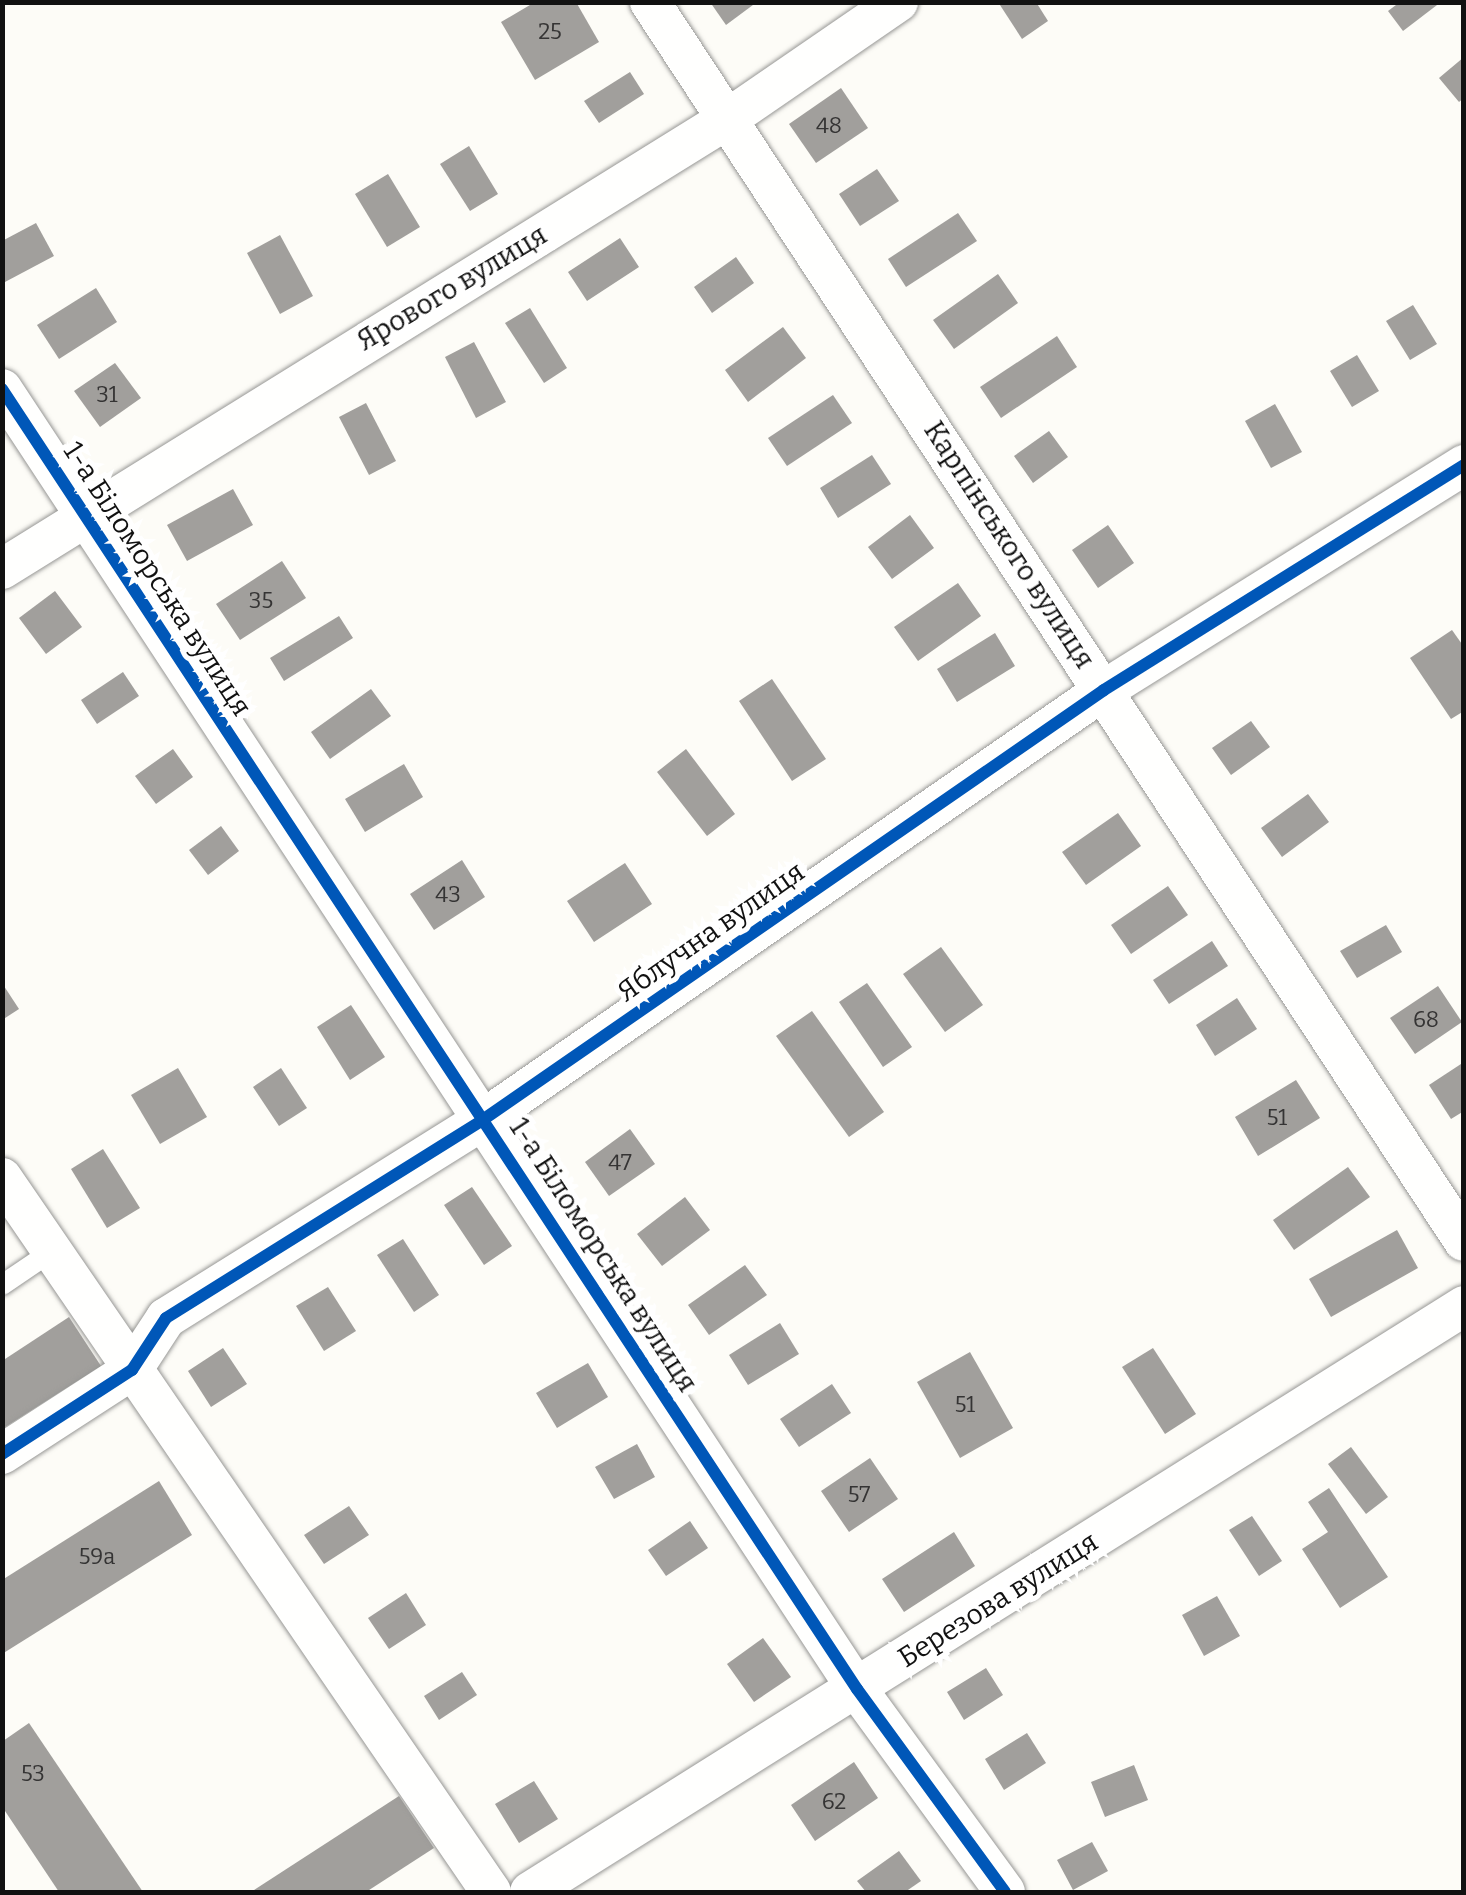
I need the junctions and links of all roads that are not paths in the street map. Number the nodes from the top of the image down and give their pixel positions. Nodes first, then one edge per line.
1 (650, 2) edge
2 (898, 2) edge
3 (729, 118) junction
4 (2, 390) edge
5 (1464, 465) edge
6 (84, 516) junction
7 (2, 569) edge
8 (1104, 690) junction
9 (484, 1119) junction
10 (2, 1178) edge
11 (1464, 1241) edge
12 (52, 1252) junction
13 (2, 1286) edge
14 (1464, 1306) edge
15 (132, 1370) junction
16 (2, 1454) edge
17 (857, 1689) junction
18 (491, 1892) edge
19 (530, 1892) edge
20 (1005, 1892) edge

1 - 3 street, Карпінського вулиця
2 - 3 street, Ярового вулиця
3 - 6 street, Ярового вулиця
3 - 8 street, Карпінського вулиця
4 - 6 street, 1-а Біломорська вулиця
5 - 8 street, Яблучна вулиця
6 - 7 street, Ярового вулиця
6 - 9 street, 1-а Біломорська вулиця
8 - 9 street, Яблучна вулиця
8 - 11 street, Карпінського вулиця
9 - 15 street, Яблучна вулиця
9 - 17 street, 1-а Біломорська вулиця
10 - 12 street
12 - 13 lane
12 - 15 street
14 - 17 street, Березова вулиця
15 - 16 street, Яблучна вулиця
15 - 18 street
17 - 19 street, Березова вулиця
17 - 20 street, 1-а Біломорська вулиця

